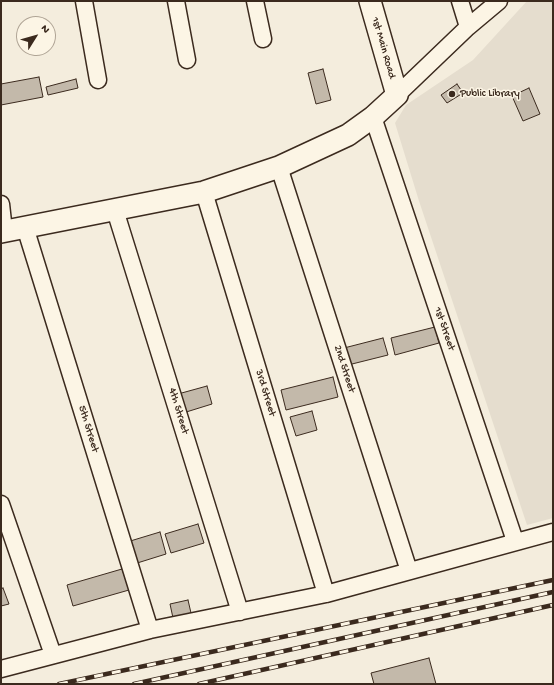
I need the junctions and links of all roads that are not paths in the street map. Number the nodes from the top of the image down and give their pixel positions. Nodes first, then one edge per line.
1 (84, 1) edge
2 (176, 1) edge
3 (255, 1) edge
4 (370, 1) edge
5 (460, 1) edge
6 (499, 1) edge
7 (468, 28) junction
8 (263, 39) dead end
9 (187, 60) dead end
10 (98, 80) dead end
11 (397, 95) junction
12 (373, 117) junction
13 (279, 167) junction
14 (204, 192) junction
15 (1, 204) edge
16 (115, 210) junction
17 (25, 227) junction
18 (3, 231) edge
19 (1, 504) edge
20 (553, 532) edge
21 (515, 541) junction
22 (409, 572) junction
23 (326, 594) junction
24 (240, 612) junction
25 (150, 630) junction
26 (53, 655) junction
27 (1, 669) edge

1 - 10 street
2 - 9 street
3 - 8 street
4 - 11 street, 1st Main Road
5 - 7 street
6 - 7 street
7 - 11 street
11 - 12 street
12 - 13 street
12 - 21 street, 1st Street
13 - 14 street
13 - 22 street, 2nd Street
14 - 16 street
14 - 23 street, 3rd Street
15 - 18 street
16 - 17 street
16 - 24 street, 4th Street
17 - 18 street
17 - 25 street, 5th Street
19 - 26 street
20 - 21 street
21 - 22 street
22 - 23 street
23 - 24 street
24 - 25 street
25 - 26 street
26 - 27 street

